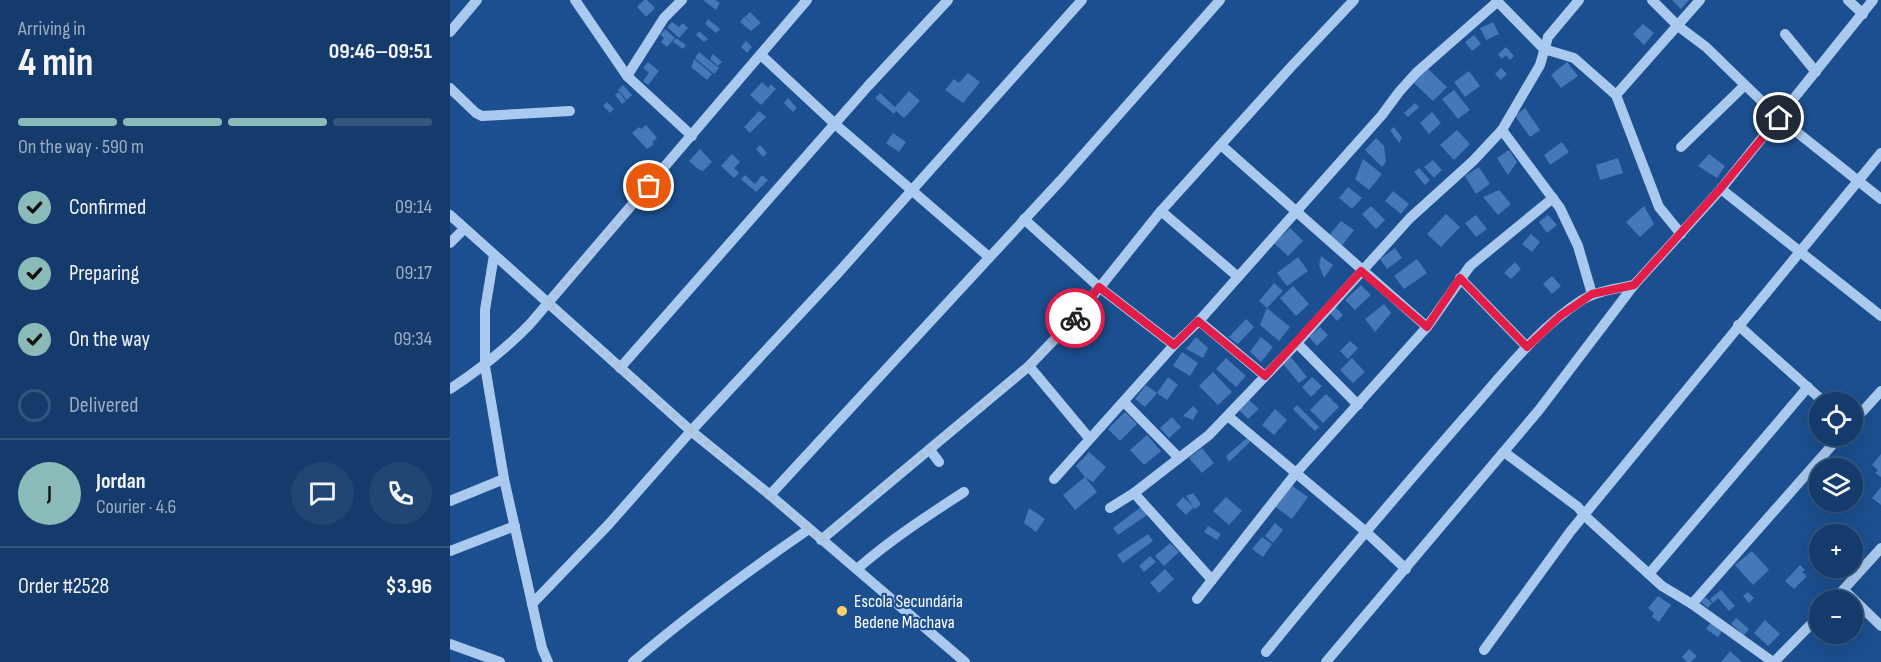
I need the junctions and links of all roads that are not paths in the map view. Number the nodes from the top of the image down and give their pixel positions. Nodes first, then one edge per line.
1 (477, 0) edge
2 (682, 0) edge
3 (807, 0) edge
4 (948, 0) edge
5 (1082, 0) edge
6 (1220, 0) edge
7 (1354, 0) edge
8 (1579, 0) edge
9 (1652, 0) edge
10 (1700, 0) edge
11 (1848, 0) edge
12 (1873, 0) edge
13 (578, 1) edge
14 (1497, 1) edge
15 (1881, 7) edge
16 (1863, 14) junction
17 (1678, 26) junction
18 (450, 32) edge
19 (1785, 33) dead end
20 (1544, 49) junction
21 (761, 55) junction
22 (1816, 72) junction
23 (627, 76) junction
24 (1744, 86) junction
25 (450, 88) edge
26 (1616, 95) junction
27 (570, 111) dead end
28 (1779, 118) junction
29 (835, 124) junction
30 (1502, 130) junction
31 (692, 136) junction
32 (1221, 145) junction
33 (1682, 147) dead end
34 (1881, 153) edge
35 (1858, 181) junction
36 (1720, 189) junction
37 (914, 190) junction
38 (1553, 198) junction
39 (1881, 200) edge
40 (1161, 211) junction
41 (1295, 212) junction
42 (450, 215) edge
43 (1024, 219) junction
44 (464, 229) junction
45 (1681, 234) junction
46 (450, 243) edge
47 (1800, 253) junction
48 (494, 255) junction
49 (989, 257) junction
50 (1361, 271) junction
51 (1237, 276) junction
52 (1460, 278) junction
53 (1634, 285) junction
54 (1099, 287) junction
55 (1592, 294) junction
56 (548, 303) junction
57 (1881, 316) edge
58 (1198, 321) junction
59 (1738, 325) junction
60 (1427, 327) junction
61 (1297, 343) junction
62 (1174, 345) junction
63 (1527, 347) junction
64 (485, 366) junction
65 (1029, 366) junction
66 (620, 368) junction
67 (1265, 376) junction
68 (1808, 387) junction
69 (450, 389) edge
70 (1881, 391) edge
71 (1813, 392) edge
72 (1124, 402) junction
73 (1358, 405) junction
74 (1863, 411) edge
75 (1228, 416) junction
76 (691, 430) junction
77 (1089, 438) junction
78 (1831, 446) edge
79 (930, 450) junction
80 (1504, 452) junction
81 (1178, 457) junction
82 (939, 462) dead end
83 (1296, 473) junction
84 (1054, 478) dead end
85 (504, 479) junction
86 (964, 492) dead end
87 (1134, 493) junction
88 (770, 495) junction
89 (450, 501) edge
90 (1110, 508) dead end
91 (1585, 516) junction
92 (515, 526) junction
93 (809, 530) junction
94 (1365, 531) junction
95 (821, 540) junction
96 (1881, 548) edge
97 (450, 551) edge
98 (857, 569) junction
99 (1406, 569) junction
100 (1649, 574) junction
101 (1212, 580) junction
102 (1845, 590) edge
103 (1197, 599) dead end
104 (532, 604) junction
105 (1692, 604) junction
106 (1863, 609) edge
107 (1809, 626) edge
108 (1881, 626) edge
109 (450, 644) edge
110 (1484, 650) dead end
111 (1266, 652) dead end
112 (500, 662) edge
113 (548, 662) edge
114 (633, 662) edge
115 (965, 662) edge
116 (1326, 662) edge
117 (1774, 662) edge

1 - 18 street
2 - 23 street
3 - 21 street
4 - 29 street
5 - 37 street
6 - 43 street
7 - 32 street
8 - 20 street
9 - 17 street
10 - 17 street
11 - 16 street
12 - 15 street
12 - 16 street
13 - 23 street
14 - 20 street
14 - 41 street
16 - 22 street
17 - 24 street
17 - 26 street
19 - 22 street
20 - 26 street
20 - 30 street
21 - 29 street
21 - 31 street
22 - 28 street
23 - 31 street
24 - 28 street
24 - 33 street
25 - 27 street
26 - 45 street
28 - 35 street
28 - 36 street
29 - 37 street
29 - 66 street
30 - 38 street
30 - 50 street
31 - 56 street
32 - 40 street
32 - 41 street
34 - 35 street
35 - 39 street
35 - 47 street
36 - 45 street
36 - 47 street
37 - 49 street
37 - 76 street
38 - 52 street
38 - 55 street
40 - 51 street
40 - 54 street
41 - 50 street
41 - 51 street
42 - 44 street
43 - 49 street
43 - 54 street
44 - 46 street
44 - 48 street
45 - 53 street
47 - 57 street
47 - 59 street
48 - 56 street
48 - 64 street
49 - 88 street
50 - 60 street
50 - 61 street
51 - 58 street
52 - 60 street
52 - 63 street
53 - 55 street
53 - 80 street
54 - 62 street
54 - 65 street
55 - 63 street
56 - 64 street
56 - 66 street
58 - 62 street
58 - 67 street
59 - 68 street
59 - 91 street
60 - 73 street
61 - 67 street
61 - 73 street
62 - 72 street
63 - 94 street
64 - 69 street
64 - 85 street
65 - 77 street
65 - 79 street
66 - 76 street
67 - 75 street
68 - 71 street
68 - 100 street
70 - 74 street
72 - 77 street
72 - 81 street
73 - 83 street
75 - 81 street
75 - 83 street
76 - 88 street
76 - 104 street
77 - 84 street
78 - 105 street
79 - 82 street
79 - 95 street
80 - 91 street
80 - 99 street
81 - 87 street
83 - 94 street
83 - 101 street
85 - 89 street
85 - 92 street
86 - 98 street
87 - 90 street
87 - 101 street
88 - 93 street
91 - 100 street
91 - 110 street
92 - 97 street
92 - 104 street
93 - 95 street
93 - 114 street
94 - 99 street
94 - 111 street
95 - 98 street
96 - 102 street
98 - 115 street
99 - 116 street
100 - 105 street
101 - 103 street
104 - 113 street
105 - 117 street
106 - 108 street
107 - 117 street
109 - 112 street

